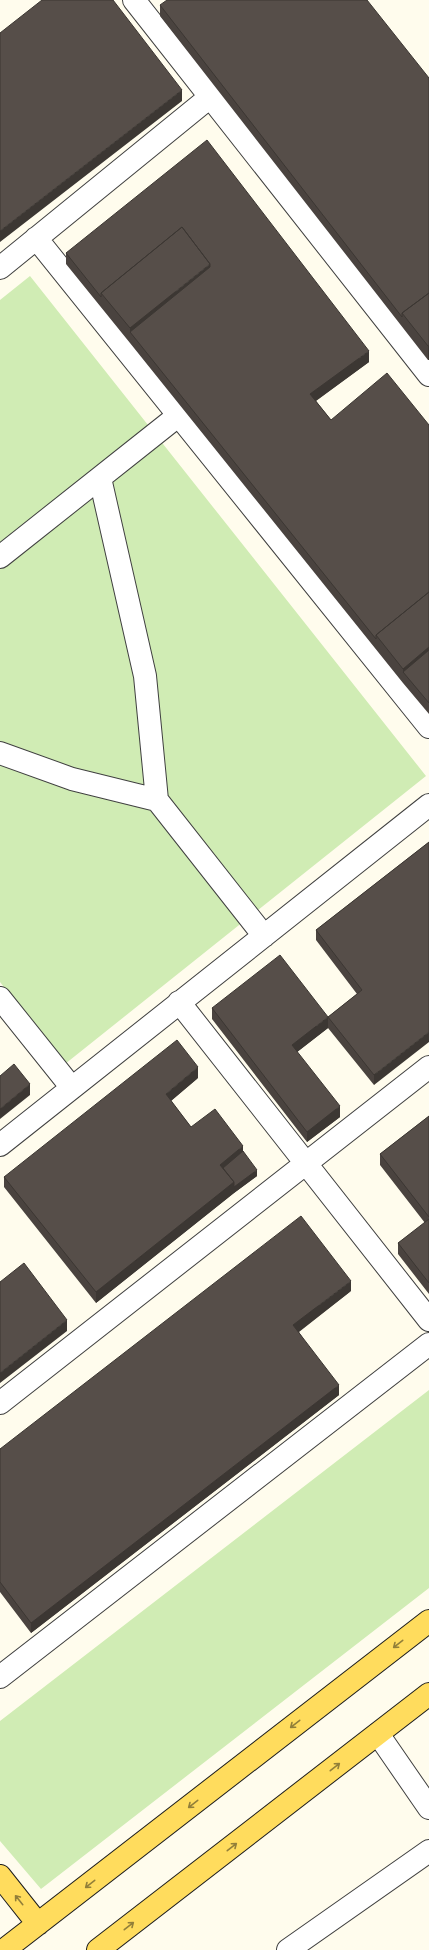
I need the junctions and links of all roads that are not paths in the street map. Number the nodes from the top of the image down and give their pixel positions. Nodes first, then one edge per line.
1 (134, 0) edge
2 (210, 97) junction
3 (36, 238) junction
4 (0, 268) edge
5 (429, 375) edge
6 (179, 416) junction
7 (100, 478) junction
8 (0, 557) edge
9 (429, 727) edge
10 (0, 753) edge
11 (157, 800) junction
12 (429, 805) edge
13 (264, 936) junction
14 (0, 998) edge
15 (179, 1002) junction
16 (429, 1067) edge
17 (72, 1088) junction
18 (0, 1145) edge
19 (306, 1164) junction
20 (429, 1320) edge
21 (429, 1344) edge
22 (0, 1403) edge
23 (429, 1621) edge
24 (0, 1677) edge
25 (429, 1694) edge
26 (378, 1734) junction
27 (429, 1808) edge
28 (429, 1851) edge
29 (0, 1876) edge
30 (38, 1924) junction
31 (4, 1950) edge
32 (98, 1950) edge
33 (288, 1950) edge

1 - 2 street
2 - 3 street
2 - 5 street
3 - 4 street
3 - 6 street
6 - 7 street
6 - 9 street
7 - 8 street
7 - 11 street
10 - 11 street
11 - 13 street
12 - 13 street
13 - 15 street
14 - 17 street
15 - 17 street
15 - 19 street
16 - 19 street
17 - 18 street
19 - 20 street
19 - 22 street
21 - 24 street
23 -> 30 main road
25 - 26 main road
26 - 27 street
32 -> 26 main road
28 - 33 street
30 -> 29 main road
30 - 31 main road

